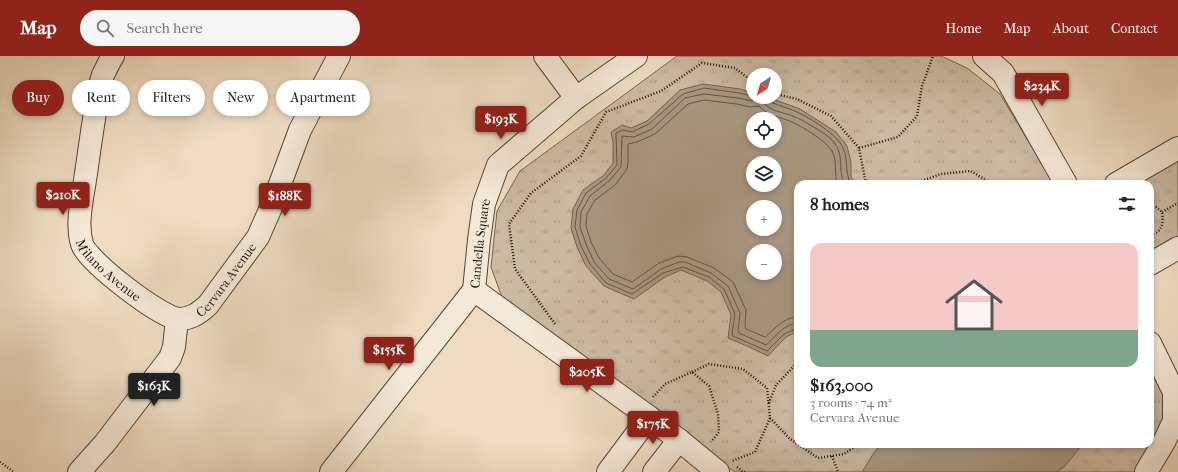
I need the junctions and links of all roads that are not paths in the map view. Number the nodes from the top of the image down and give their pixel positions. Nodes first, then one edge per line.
1 (112, 56) edge
2 (339, 56) edge
3 (545, 56) edge
4 (636, 56) edge
5 (984, 56) edge
6 (576, 98) junction
7 (1178, 148) edge
8 (1064, 180) edge
9 (1123, 180) edge
10 (1178, 248) edge
11 (1154, 262) edge
12 (474, 290) junction
13 (177, 319) junction
14 (1154, 351) edge
15 (651, 408) junction
16 (1176, 421) edge
17 (679, 440) junction
18 (79, 472) edge
19 (332, 472) edge
20 (608, 472) edge
21 (654, 472) edge
22 (718, 472) edge
23 (1146, 472) edge

1 - 13 street, Milano Avenue
2 - 13 street, Cervara Avenue
3 - 6 street
4 - 6 street, Candella Square
5 - 8 street
6 - 12 street, Candella Square
7 - 9 street
10 - 11 street
12 - 15 street, Candella Square
12 - 19 street
13 - 18 street, Cervara Avenue
14 - 16 street
15 - 17 street, Candella Square
15 - 20 street
16 - 23 street
17 - 21 street
17 - 22 street, Candella Square

